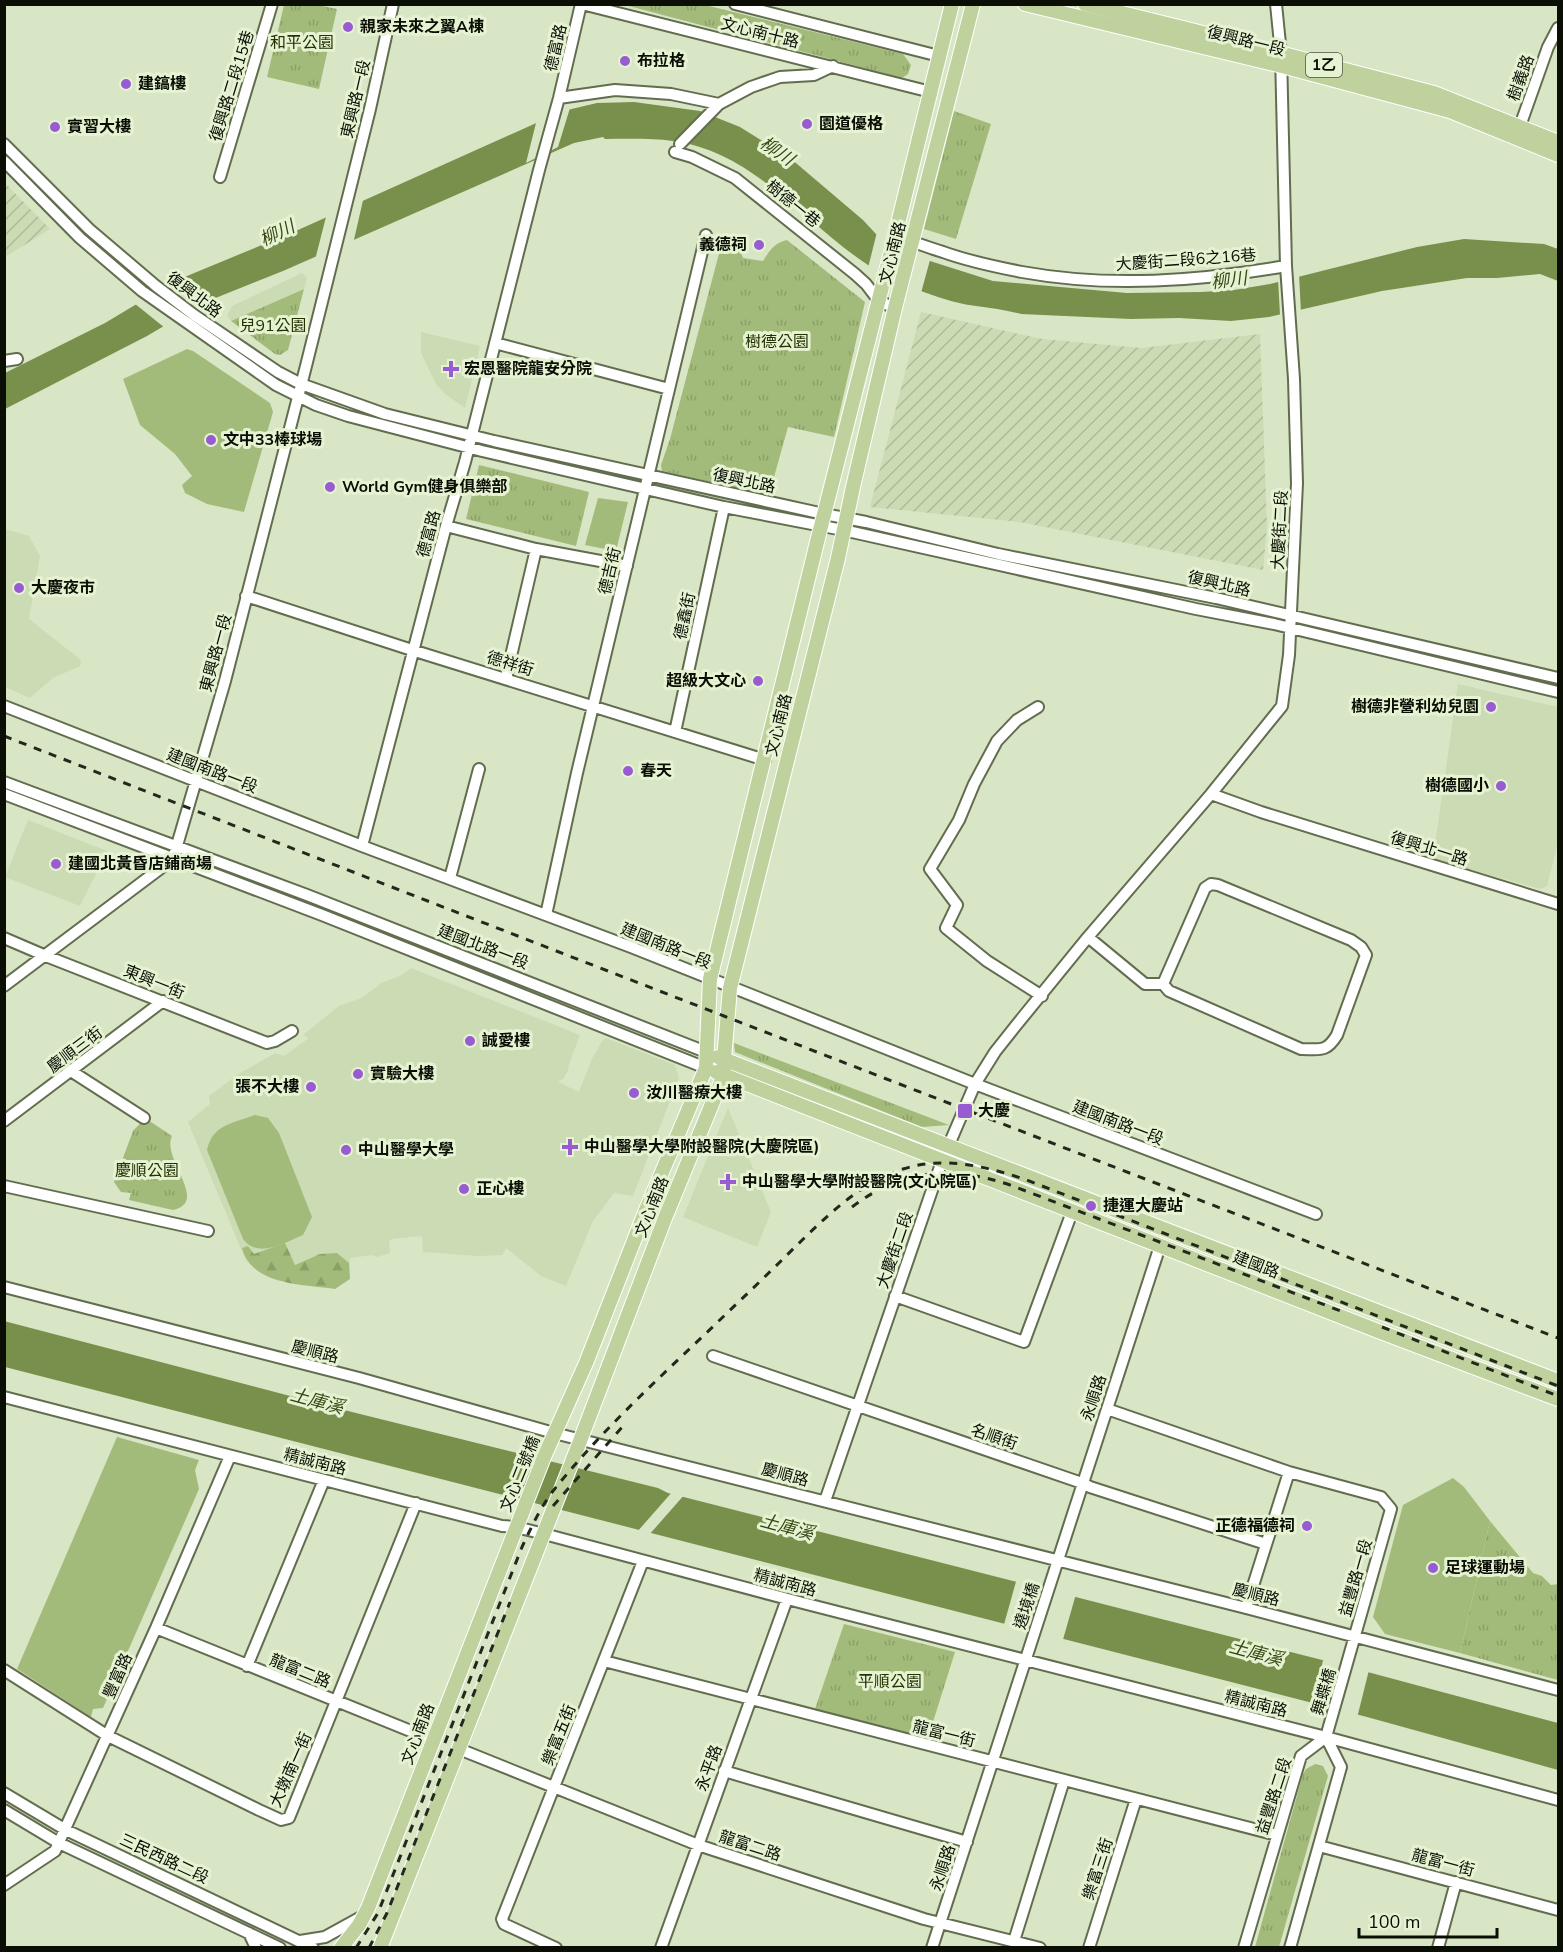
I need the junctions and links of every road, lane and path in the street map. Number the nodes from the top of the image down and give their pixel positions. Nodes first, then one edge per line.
1 (272, 4) edge
2 (393, 4) edge
3 (582, 4) edge
4 (735, 4) edge
5 (952, 4) edge
6 (973, 4) edge
7 (1025, 4) edge
8 (1085, 4) edge
9 (1276, 4) edge
10 (1558, 28) edge
11 (939, 56) junction
12 (1281, 60) junction
13 (833, 66) junction
14 (931, 92) junction
15 (560, 98) junction
16 (716, 107) junction
17 (1520, 126) junction
18 (1525, 141) junction
19 (1558, 142) edge
20 (4, 144) edge
21 (1558, 155) edge
22 (4, 161) edge
23 (220, 177) dead end
24 (706, 235) dead end
25 (894, 240) junction
26 (912, 246) junction
27 (1286, 268) junction
28 (879, 301) junction
29 (896, 308) junction
30 (495, 343) junction
31 (17, 359) dead end
32 (4, 361) edge
33 (301, 384) junction
34 (669, 389) junction
35 (297, 397) junction
36 (471, 435) junction
37 (468, 448) junction
38 (649, 475) junction
39 (645, 488) junction
40 (724, 507) junction
41 (823, 520) junction
42 (845, 524) junction
43 (446, 526) junction
44 (536, 549) junction
45 (627, 566) junction
46 (246, 596) junction
47 (1289, 622) junction
48 (415, 651) junction
49 (1558, 678) edge
50 (507, 679) junction
51 (1558, 692) edge
52 (4, 706) edge
53 (593, 706) junction
54 (1038, 707) dead end
55 (675, 732) junction
56 (765, 760) junction
57 (478, 769) dead end
58 (196, 781) junction
59 (4, 782) edge
60 (4, 794) edge
61 (1211, 794) junction
62 (177, 846) junction
63 (362, 846) junction
64 (173, 859) junction
65 (450, 878) junction
66 (1558, 904) edge
67 (546, 915) junction
68 (1088, 937) junction
69 (4, 938) edge
70 (45, 956) junction
71 (710, 979) junction
72 (1163, 984) junction
73 (4, 986) edge
74 (730, 988) junction
75 (1042, 996) junction
76 (163, 1001) junction
77 (292, 1031) dead end
78 (706, 1052) junction
79 (724, 1059) junction
80 (706, 1068) junction
81 (71, 1071) junction
82 (724, 1075) junction
83 (975, 1084) junction
84 (144, 1118) dead end
85 (4, 1121) edge
86 (948, 1146) junction
87 (942, 1161) junction
88 (4, 1186) edge
89 (1072, 1212) junction
90 (1316, 1214) dead end
91 (208, 1231) dead end
92 (1160, 1246) junction
93 (4, 1287) edge
94 (895, 1296) junction
95 (713, 1356) dead end
96 (1558, 1381) edge
97 (4, 1397) edge
98 (1558, 1399) edge
99 (858, 1407) junction
100 (1107, 1408) junction
101 (554, 1432) junction
102 (579, 1439) junction
103 (230, 1456) junction
104 (1289, 1472) junction
105 (324, 1480) junction
106 (1082, 1483) junction
107 (825, 1501) junction
108 (416, 1503) junction
109 (516, 1527) junction
110 (543, 1534) junction
111 (1266, 1544) junction
112 (643, 1561) junction
113 (1057, 1561) junction
114 (787, 1599) junction
115 (1246, 1608) junction
116 (156, 1628) junction
117 (1356, 1636) junction
118 (1351, 1655) joint
119 (604, 1660) junction
120 (1025, 1660) junction
121 (247, 1665) junction
122 (4, 1671) edge
123 (1558, 1690) edge
124 (750, 1699) junction
125 (336, 1702) junction
126 (108, 1736) junction
127 (1326, 1737) junction
128 (433, 1740) junction
129 (459, 1749) junction
130 (993, 1762) junction
131 (724, 1770) junction
132 (1064, 1780) junction
133 (554, 1787) junction
134 (4, 1793) edge
135 (1136, 1799) junction
136 (1558, 1800) edge
137 (4, 1810) edge
138 (66, 1830) junction
139 (1276, 1835) junction
140 (59, 1842) junction
141 (968, 1842) junction
142 (698, 1845) junction
143 (1319, 1846) junction
144 (1455, 1882) junction
145 (4, 1885) edge
146 (1558, 1910) edge
147 (365, 1915) junction
148 (941, 1923) junction
149 (387, 1932) junction
150 (249, 1933) junction
151 (300, 1941) junction
152 (1014, 1941) junction
153 (256, 1947) edge
154 (280, 1947) edge
155 (313, 1947) edge
156 (341, 1947) edge
157 (380, 1947) edge
158 (390, 1947) edge
159 (556, 1947) edge
160 (661, 1947) edge
161 (932, 1947) edge
162 (1040, 1947) edge
163 (1089, 1947) edge
164 (1244, 1947) edge
165 (1290, 1947) edge
166 (1438, 1947) edge

1 - 23 street, 復興路二段15巷
2 - 33 street, 東興路一段
3 - 13 street, 文心南十路
3 - 15 street, 德富路
4 - 11 street, 文心南十路
5 - 11 main road, 文心南路
6 - 26 main road, 文心南路
7 - 12 main road, 復興路一段 / 1乙
8 - 12 main road, 復興路一段 / 1乙
9 - 12 street, 大慶街二段
10 - 17 street, 樹義路
11 - 14 main road, 文心南路
12 - 17 main road, 復興路一段 / 1乙
12 - 18 main road, 復興路一段 / 1乙
12 - 27 street, 大慶街二段
13 - 14 street, 文心南十路
13 - 16 street
14 - 25 main road, 文心南路
15 - 16 street
15 - 30 street, 德富路
16 - 28 street, 樹德一巷
17 - 18 street, 樹義路
17 - 19 main road, 復興路一段 / 1乙
18 - 21 main road, 復興路一段 / 1乙
20 - 33 street, 復興北路
22 - 35 street, 復興北路
24 - 34 street, 德吉街
25 - 26 street, 大慶街二段6之16巷
25 - 28 main road, 文心南路
26 - 27 street, 大慶街二段6之16巷
26 - 29 main road, 文心南路
27 - 47 street, 大慶街二段
28 - 29 street
28 - 41 main road, 文心南路
29 - 42 main road, 文心南路
30 - 34 street
30 - 36 street, 德富路
31 - 32 street
33 - 35 street, 東興路一段
33 - 36 street, 復興北路
34 - 38 street, 德吉街
35 - 37 street, 復興北路
35 - 46 street, 東興路一段
36 - 37 street, 德富路
36 - 38 street, 復興北路
37 - 39 street, 復興北路
37 - 43 street, 德富路
38 - 39 street, 德吉街
38 - 41 street, 復興北路
39 - 40 street, 復興北路
39 - 45 street, 德吉街
40 - 41 street, 復興北路
40 - 55 street, 德鑫街
41 - 42 street, 復興北路
41 - 56 main road, 文心南路
42 - 47 street, 復興北路
42 - 74 main road, 文心南路
43 - 44 street
43 - 48 street, 德富路
44 - 45 street
44 - 50 street
45 - 53 street, 德吉街
46 - 48 street, 德祥街
46 - 58 street, 東興路一段
47 - 49 street, 復興北路
47 - 51 street, 復興北路
47 - 61 street, 大慶街二段
48 - 50 street, 德祥街
48 - 63 street, 德富路
50 - 53 street, 德祥街
52 - 58 street, 建國南路一段
53 - 55 street, 德祥街
53 - 67 street, 德吉街
54 - 75 street
55 - 56 street, 德祥街
56 - 71 main road, 文心南路
57 - 65 street
58 - 62 street, 東興路一段
58 - 63 street, 建國南路一段
59 - 62 street, 建國北路一段
60 - 64 street, 建國北路一段
61 - 66 street, 復興北一路
61 - 68 street, 大慶街二段
62 - 64 street, 東興路一段
62 - 78 street, 建國北路一段
63 - 65 street, 建國南路一段
64 - 70 street
64 - 80 street, 建國北路一段
65 - 67 street, 建國南路一段
67 - 71 street, 建國南路一段
68 - 72 street
68 - 75 street, 大慶街二段
69 - 70 street, 東興一街
70 - 73 street
70 - 76 street, 東興一街
71 - 74 street, 建國南路一段
71 - 78 main road, 文心南路
72 - 72 street
74 - 79 main road, 文心南路
74 - 83 street, 建國南路一段
75 - 83 street, 大慶街二段
76 - 77 street, 東興一街
76 - 81 street, 慶順三街
78 - 79 main road, 建國北路一段
78 - 80 main road, 文心南路
79 - 82 main road, 文心南路
79 - 86 main road, 建國北路一段
80 - 82 main road, 建國北路一段
80 - 101 main road, 文心南路
81 - 84 street
81 - 85 street, 慶順三街
82 - 87 main road, 建國北路一段
82 - 102 main road, 文心南路
83 - 86 street, 大慶街二段
83 - 90 street, 建國南路一段
86 - 87 street, 大慶街二段
86 - 96 main road, 建國路
87 - 89 main road, 建國路
87 - 94 street, 大慶街二段
88 - 91 street
89 - 92 main road, 建國路
89 - 94 street
92 - 98 main road, 建國路
92 - 100 street, 永順路
93 - 101 street, 慶順路
94 - 99 street, 大慶街二段
95 - 99 street, 名順街
97 - 103 street, 精誠南路
99 - 106 street, 名順街
99 - 107 street, 大慶街二段
100 - 104 street
100 - 106 street, 永順路
101 - 102 street, 慶順路
101 - 109 main road, 文心二號橋
102 - 107 street, 慶順路
102 - 110 main road
103 - 105 street, 精誠南路
103 - 116 street, 豐富路
104 - 111 street
104 - 117 street, 益豐路一段
105 - 108 street, 精誠南路
105 - 121 street
106 - 111 street, 名順街
106 - 113 street, 永順路
107 - 113 street, 慶順路
108 - 109 street, 精誠南路
108 - 125 street, 大墩南一街
109 - 110 street, 精誠南路
109 - 128 main road, 文心南路
110 - 112 street, 精誠南路
110 - 129 main road
111 - 115 street
112 - 114 street, 精誠南路
112 - 119 street, 樂富五街
113 - 115 street, 慶順路
113 - 120 street, 遶境橋
114 - 120 street, 精誠南路
114 - 124 street, 永平路
115 - 117 street, 慶順路
116 - 121 street, 龍富二路
116 - 126 street, 豐富路
117 - 118 street, 益豐路一段
117 - 123 street, 慶順路
118 - 127 street, 舞蝶橋
119 - 124 street, 龍富一街
119 - 133 street, 樂富五街
120 - 127 street, 精誠南路
120 - 130 street, 永順路
121 - 125 street, 龍富二路
122 - 126 street, 大墩南一街
124 - 130 street, 龍富一街
124 - 131 street, 永平路
125 - 126 street, 大墩南一街
125 - 128 street, 龍富二路
126 - 138 street, 豐富路
127 - 136 street, 精誠南路
127 - 139 street, 益豐路二段
127 - 143 street
128 - 147 main road, 文心南路
129 - 133 street, 龍富二路
129 - 149 main road
130 - 132 street, 龍富一街
130 - 141 street, 永順路
131 - 141 street
131 - 142 street, 永平路
132 - 135 street, 龍富一街
132 - 152 street
133 - 142 street, 龍富二路
133 - 159 street, 樂富五街
134 - 138 street, 三民西路二段
135 - 139 street, 龍富一街
135 - 163 street, 樂富三街
137 - 140 street, 三民西路二段
138 - 140 street, 豐富路
138 - 151 street, 三民西路二段
139 - 164 street, 益豐路二段
140 - 145 street, 豐富路
140 - 150 street, 三民西路二段
141 - 148 street, 永順路
142 - 148 street, 龍富二路
142 - 160 street, 永平路
143 - 144 street, 龍富一街
143 - 165 street
144 - 146 street, 龍富一街
144 - 166 street
147 - 151 street
147 - 156 main road, 文心南路
148 - 152 street, 龍富二路
148 - 161 street, 永順路
149 - 157 main road
149 - 158 street
150 - 153 street
150 - 154 street, 三民西路二段
151 - 155 street, 三民西路二段
152 - 162 street, 龍富二路

